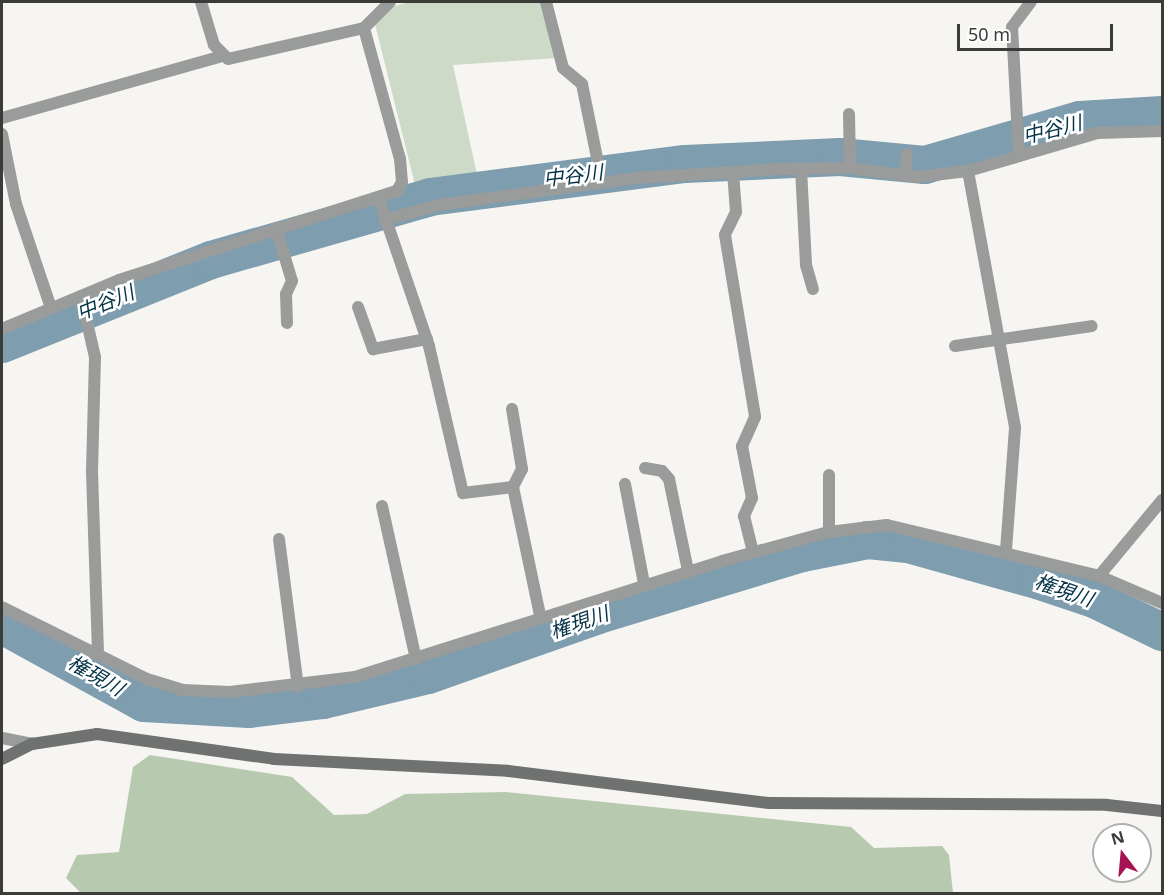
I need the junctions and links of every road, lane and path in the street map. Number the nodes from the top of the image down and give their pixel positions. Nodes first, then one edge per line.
1 (201, 2) edge
2 (390, 2) edge
3 (546, 2) edge
4 (1031, 2) edge
5 (364, 28) junction
6 (222, 56) junction
7 (849, 114) dead end
8 (2, 118) edge
9 (1162, 131) edge
10 (2, 134) edge
11 (1019, 152) junction
12 (907, 154) dead end
13 (850, 168) junction
14 (801, 169) junction
15 (968, 171) junction
16 (733, 172) junction
17 (905, 172) junction
18 (602, 180) junction
19 (380, 201) junction
20 (384, 219) junction
21 (277, 230) junction
22 (813, 289) dead end
23 (81, 297) junction
24 (51, 308) junction
25 (358, 308) dead end
26 (287, 323) dead end
27 (1092, 326) dead end
28 (2, 330) edge
29 (997, 338) junction
30 (427, 339) junction
31 (955, 346) dead end
32 (512, 409) dead end
33 (645, 468) dead end
34 (829, 475) dead end
35 (625, 484) dead end
36 (513, 487) junction
37 (1162, 500) edge
38 (382, 506) dead end
39 (829, 532) junction
40 (279, 539) dead end
41 (1006, 551) junction
42 (753, 552) junction
43 (687, 571) junction
44 (1099, 576) junction
45 (644, 584) junction
46 (1162, 603) edge
47 (2, 607) edge
48 (540, 615) junction
49 (98, 653) junction
50 (416, 659) junction
51 (298, 687) junction
52 (2, 738) edge
53 (32, 744) junction
54 (2, 759) edge
55 (1162, 811) edge

1 - 6 street
2 - 5 street
3 - 18 street
4 - 11 street
5 - 6 street
5 - 19 street
6 - 8 street
7 - 13 street
9 - 11 street
10 - 24 street
11 - 15 street
12 - 17 street
13 - 14 street
13 - 17 street
14 - 16 street
14 - 22 street
15 - 17 street
15 - 29 street
16 - 18 street
16 - 42 street
18 - 20 street
19 - 20 street
19 - 21 street
20 - 30 street
21 - 23 street
21 - 26 street
23 - 24 street
23 - 49 street
24 - 28 street
25 - 30 street
27 - 29 street
29 - 31 street
29 - 41 street
30 - 36 street
32 - 36 street
33 - 43 street
34 - 39 street
35 - 45 street
36 - 48 street
37 - 44 street
38 - 50 street
39 - 41 street
39 - 42 street
40 - 51 street
41 - 44 street
42 - 43 street
43 - 45 street
44 - 46 street
45 - 48 street
47 - 49 street
48 - 50 street
49 - 51 street
50 - 51 street
52 - 53 street
53 - 54 street
53 - 55 street

